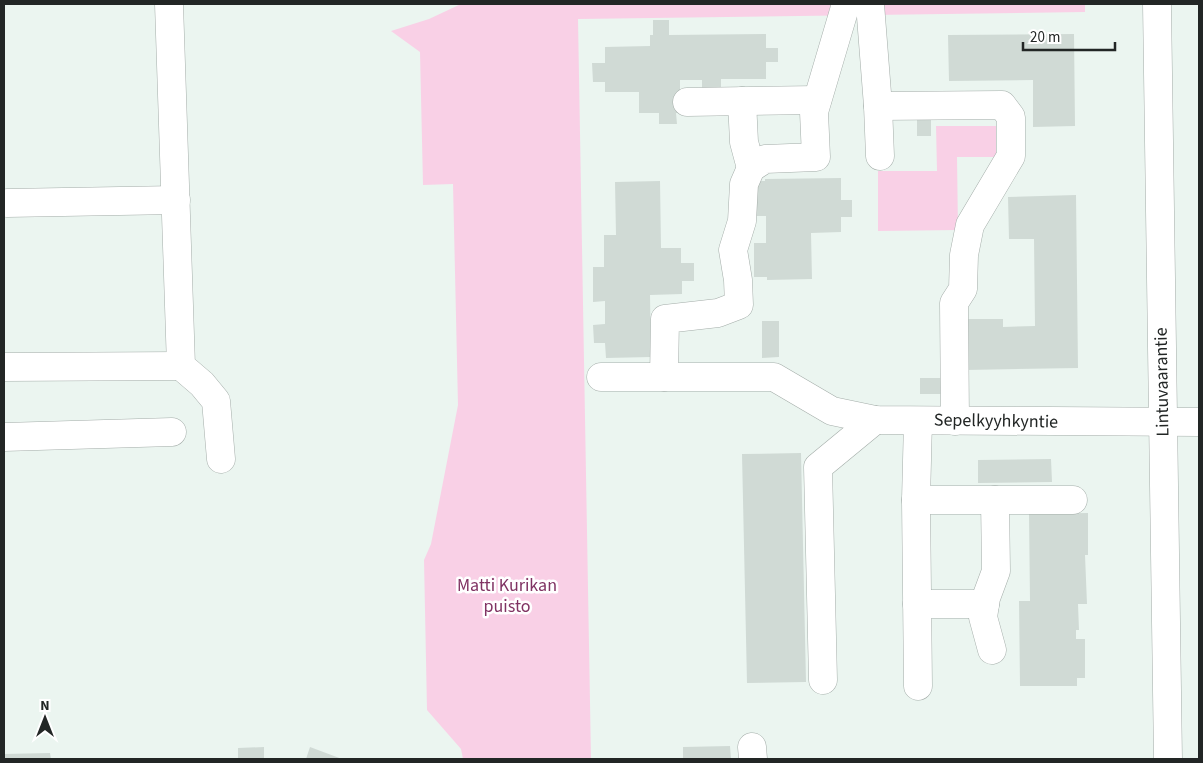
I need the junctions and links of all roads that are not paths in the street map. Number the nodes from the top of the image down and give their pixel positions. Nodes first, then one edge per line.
1 (169, 4) edge
2 (846, 4) edge
3 (870, 4) edge
4 (1157, 4) edge
5 (817, 100) junction
6 (742, 101) junction
7 (687, 102) dead end
8 (878, 106) junction
9 (880, 156) dead end
10 (751, 168) junction
11 (176, 200) junction
12 (7, 203) dead end
13 (181, 366) junction
14 (4, 367) edge
15 (601, 377) dead end
16 (664, 377) junction
17 (874, 420) junction
18 (918, 421) junction
19 (955, 421) junction
20 (1162, 422) junction
21 (1199, 422) edge
22 (172, 432) dead end
23 (4, 437) edge
24 (220, 459) dead end
25 (916, 500) junction
26 (995, 500) junction
27 (1073, 500) dead end
28 (917, 604) junction
29 (985, 604) junction
30 (992, 650) dead end
31 (823, 680) dead end
32 (918, 686) dead end
33 (1168, 759) edge

1 - 11 street
2 - 5 street
3 - 8 street
4 - 20 street, Lintuvaarantie
5 - 6 street
5 - 10 street
6 - 7 street
6 - 10 street
8 - 9 street
8 - 19 street
10 - 16 street
11 - 12 street
11 - 13 street
13 - 14 street
13 - 24 street
15 - 16 street, Sepelkyyhkyntie
16 - 17 street, Sepelkyyhkyntie
17 - 18 street, Sepelkyyhkyntie
17 - 31 street
18 - 19 street, Sepelkyyhkyntie
18 - 25 street
19 - 20 street, Sepelkyyhkyntie
20 - 21 street, Sepelkyyhkyntie
20 - 33 street, Lintuvaarantie
22 - 23 street
25 - 26 street
25 - 28 street
26 - 27 street
26 - 29 street
28 - 29 street
28 - 32 street
29 - 30 street

